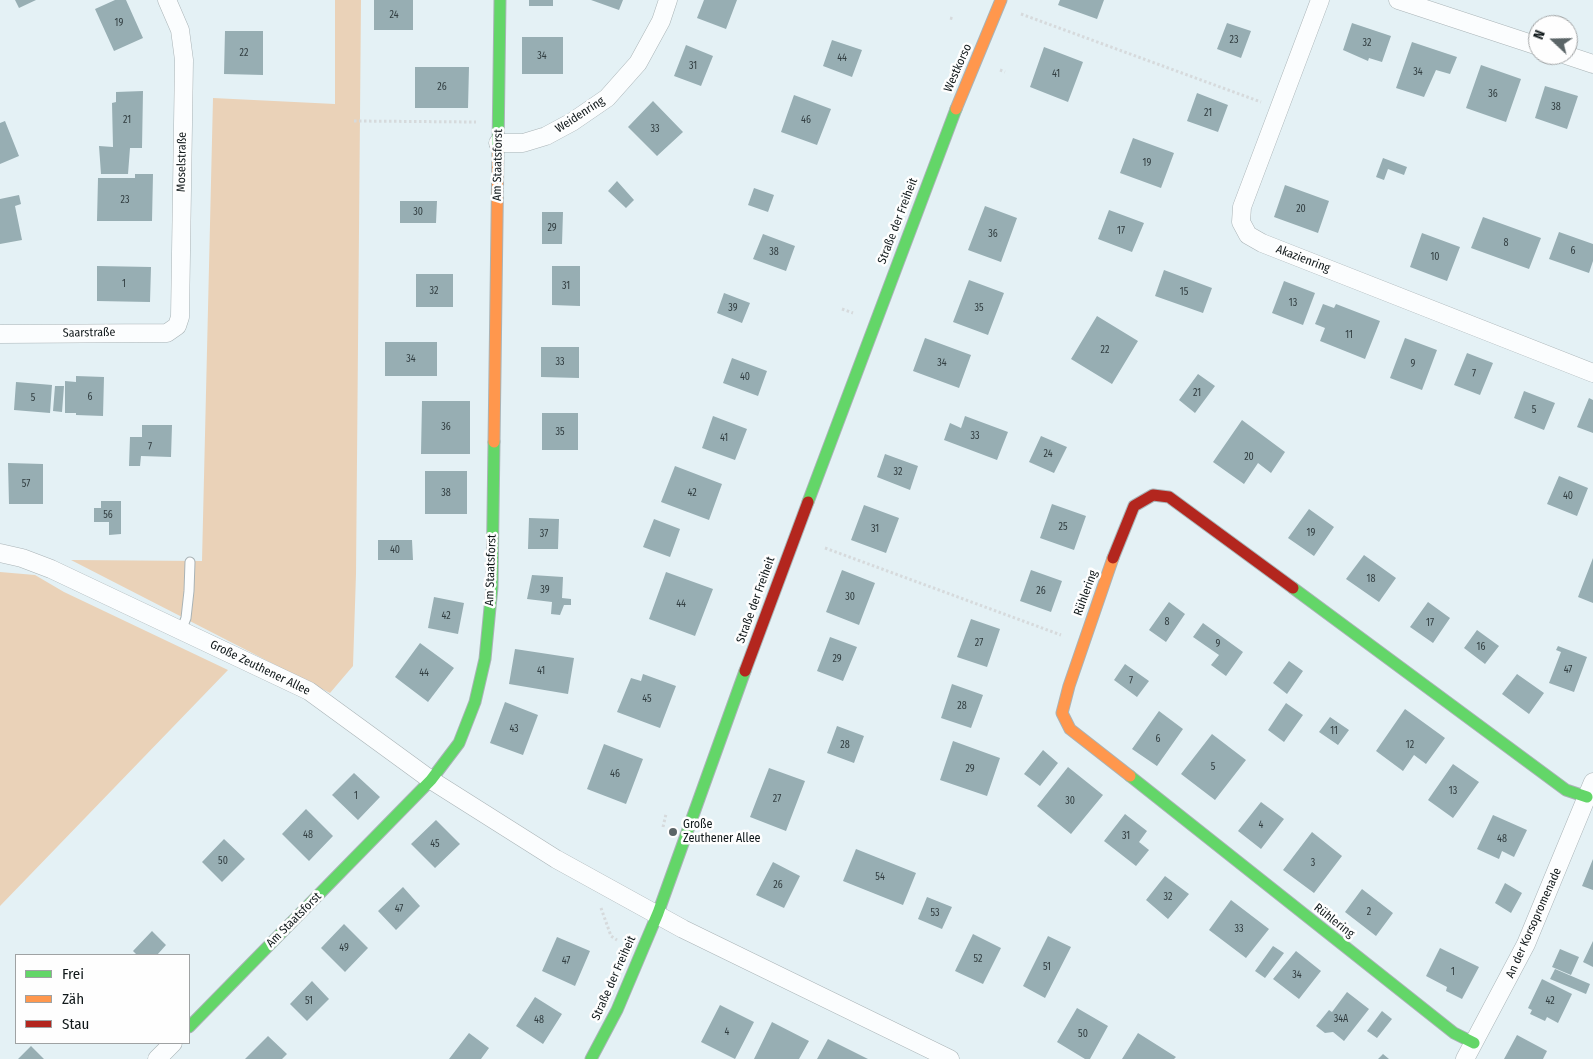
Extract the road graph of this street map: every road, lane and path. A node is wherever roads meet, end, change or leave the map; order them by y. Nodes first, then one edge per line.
1 (167, 0) edge
2 (500, 0) edge
3 (668, 0) edge
4 (1001, 0) edge
5 (1320, 0) edge
6 (1398, 0) edge
7 (1021, 14) dead end
8 (1528, 43) edge
9 (1578, 59) edge
10 (1593, 64) edge
11 (1278, 109) junction
12 (354, 121) dead end
13 (499, 122) junction
14 (498, 144) junction
15 (940, 147) joint
16 (177, 326) joint
17 (0, 334) edge
18 (1593, 373) edge
19 (825, 548) dead end
20 (0, 554) edge
21 (190, 562) dead end
22 (180, 631) junction
23 (1082, 643) junction
24 (431, 780) junction
25 (1590, 789) edge
26 (605, 886) junction
27 (658, 913) junction
28 (617, 940) dead end
29 (190, 1025) edge
30 (172, 1044) edge
31 (1474, 1044) junction
32 (157, 1059) edge
33 (591, 1059) edge
34 (950, 1059) edge
35 (1465, 1059) edge

1 - 16 street, Moselstraße
2 - 13 street, Am Staatsforst
3 - 14 street, Weidenring
4 - 15 street, Westkorso
5 - 11 street, Akazienring
6 - 8 street
7 - 11 path
9 - 10 street
11 - 18 street, Akazienring
12 - 13 path
13 - 14 street, Am Staatsforst
14 - 24 street, Am Staatsforst
15 - 27 street, Straße der Freiheit
16 - 17 street, Saarstraße
19 - 23 path
20 - 22 street, Große Zeuthener Allee
21 - 22 lane
22 - 24 street, Große Zeuthener Allee
23 - 25 street, Rühlering
23 - 31 street, Rühlering
24 - 26 street, Große Zeuthener Allee
24 - 29 street, Am Staatsforst
25 - 31 street, An der Korsopromenade
26 - 27 street, Große Zeuthener Allee
26 - 28 path
27 - 33 street, Straße der Freiheit
27 - 34 street, Große Zeuthener Allee
30 - 32 street
31 - 35 street, An der Korsopromenade

